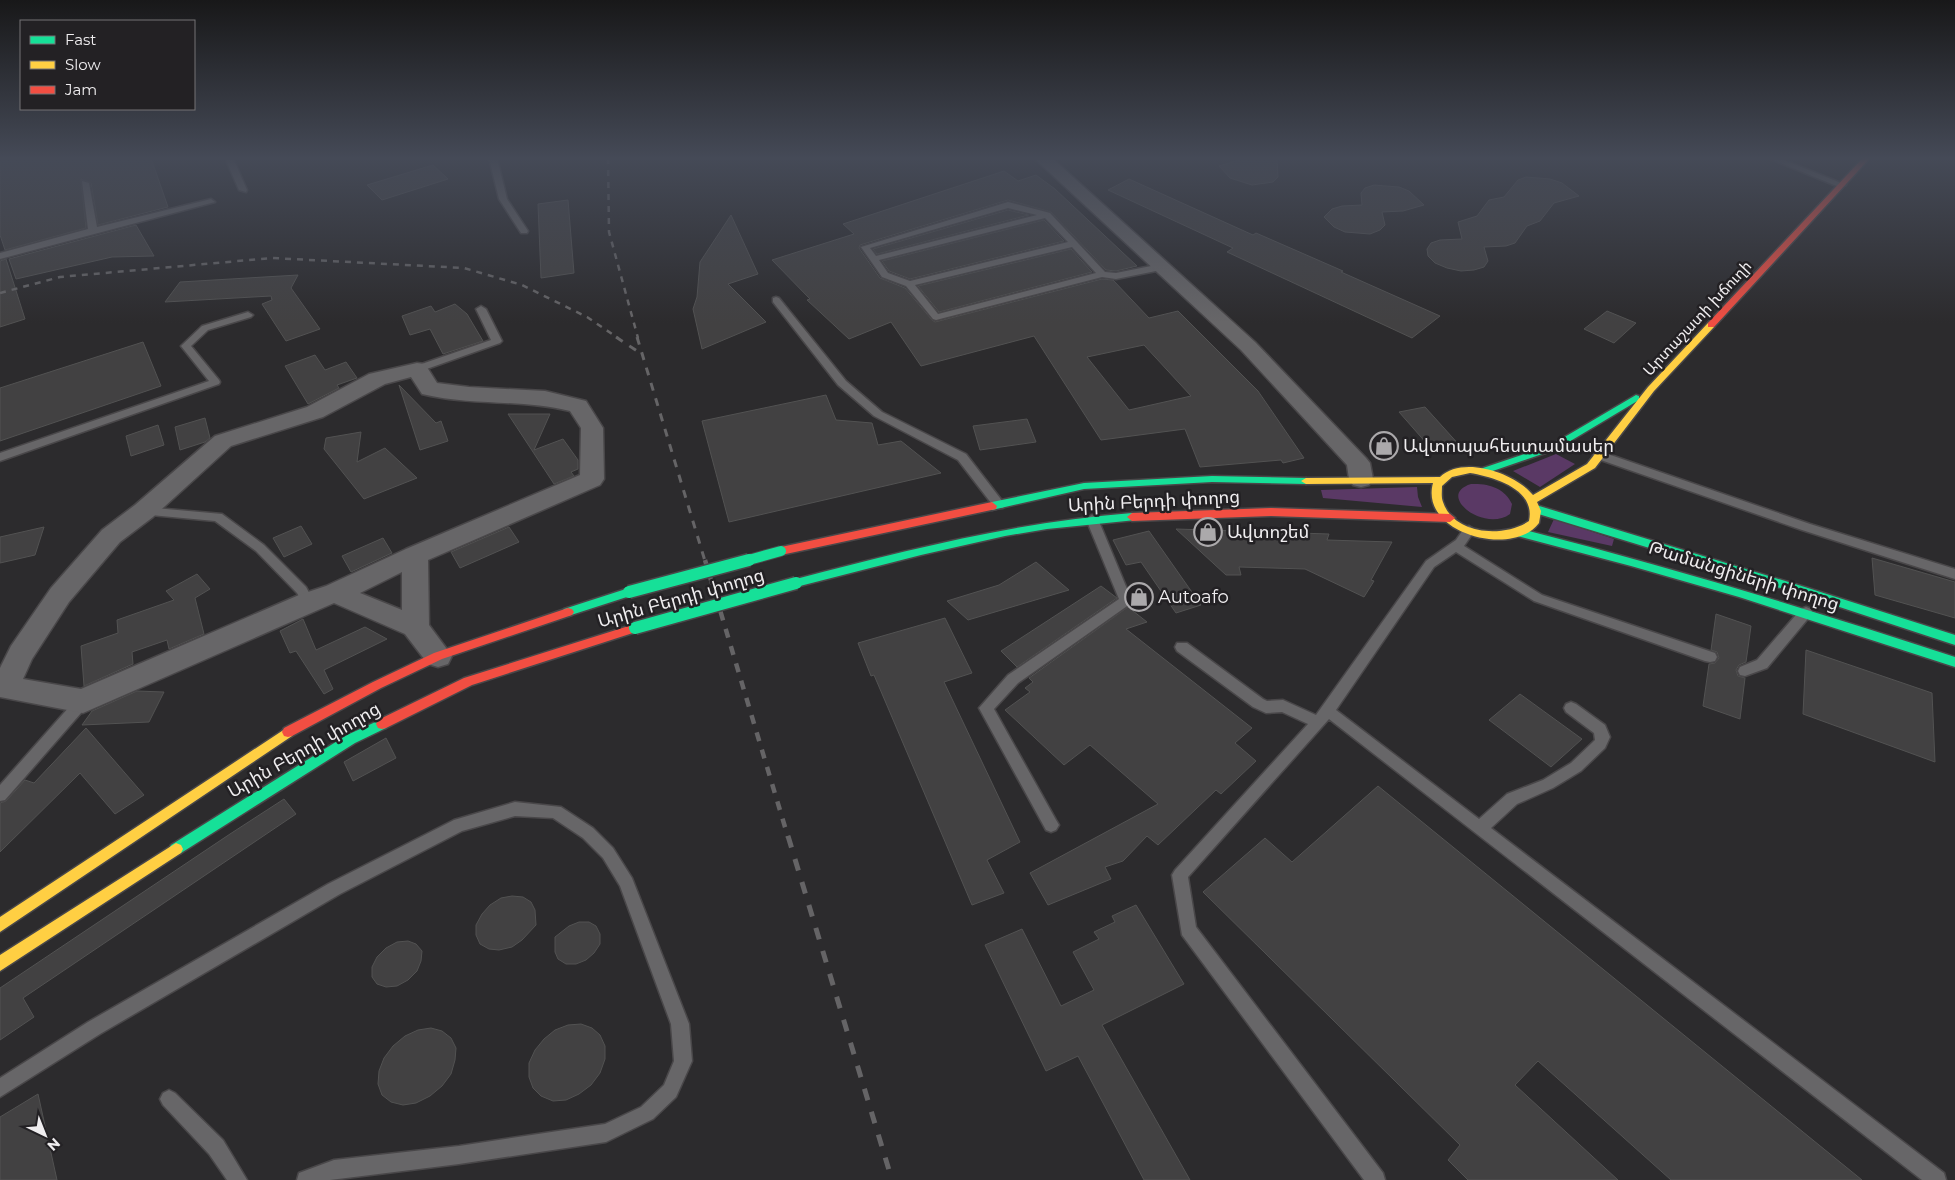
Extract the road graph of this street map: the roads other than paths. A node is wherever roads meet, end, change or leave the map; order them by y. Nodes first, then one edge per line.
1 (90, 213) edge
2 (164, 213) edge
3 (512, 213) edge
4 (980, 213) edge
5 (1039, 213) edge
6 (1103, 213) edge
7 (1816, 213) edge
8 (1047, 215) junction
9 (93, 230) junction
10 (524, 231) dead end
11 (1075, 243) junction
12 (0, 256) edge
13 (874, 260) junction
14 (1161, 266) junction
15 (1102, 274) junction
16 (909, 284) junction
17 (776, 300) dead end
18 (480, 309) dead end
19 (248, 315) dead end
20 (418, 369) junction
21 (1650, 389) junction
22 (1599, 455) junction
23 (0, 457) edge
24 (1484, 472) junction
25 (1361, 479) junction
26 (1441, 480) junction
27 (1534, 504) junction
28 (999, 505) junction
29 (144, 510) junction
30 (1450, 518) junction
31 (1092, 519) junction
32 (1469, 530) junction
33 (1521, 533) junction
34 (1455, 546) junction
35 (415, 556) junction
36 (1955, 574) edge
37 (335, 593) junction
38 (308, 602) junction
39 (1806, 612) junction
40 (415, 627) junction
41 (1955, 640) edge
42 (1182, 647) dead end
43 (438, 656) junction
44 (1710, 657) dead end
45 (1955, 662) edge
46 (1745, 671) dead end
47 (83, 701) junction
48 (1571, 708) dead end
49 (1323, 717) junction
50 (0, 795) edge
51 (1051, 825) dead end
52 (1480, 828) junction
53 (0, 924) edge
54 (0, 964) edge
55 (0, 1088) edge
56 (169, 1099) dead end
57 (238, 1180) edge
58 (306, 1180) edge
59 (1376, 1180) edge
60 (1936, 1180) edge

1 - 9 lane
2 - 9 lane
3 - 10 lane
4 - 13 lane
5 - 8 lane
6 - 14 street
7 - 21 main road, Արտաշատի խճուղի
8 - 11 lane
8 - 13 lane
9 - 12 lane
11 - 15 lane
11 - 16 lane
13 - 16 lane
14 - 15 lane
14 - 25 street
15 - 16 lane
17 - 28 lane
18 - 20 lane
19 - 23 lane
20 - 29 street
20 - 35 street
21 - 22 main road, Արտաշատի խճուղի
21 - 24 main road, Արտաշատի խճուղի
22 - 27 main road, Արտաշատի խճուղի
22 - 36 lane
24 - 26 main road, Թամանցիների փողոց
24 - 27 main road, Թամանցիների փողոց
25 - 26 main road, Արին Բերդի փողոց
25 - 28 main road, Արին Բերդի փողոց
26 - 30 main road, Թամանցիների փողոց
27 - 33 main road
27 - 41 main road, Թամանցիների փողոց
28 - 43 main road, Արին Բերդի փողոց, bridge
29 - 38 lane
29 - 47 street
30 - 31 main road, Արին Բերդի փողոց
30 - 32 main road, Թամանցիների փողոց
31 - 51 lane
31 - 54 main road, Արին Բերդի փողոց, bridge
32 - 33 main road, Թամանցիների փողոց
32 - 34 lane
33 - 39 main road, Թամանցիների փողոց
34 - 44 lane
34 - 49 lane
35 - 37 street
35 - 40 street
37 - 38 street
37 - 40 street
38 - 47 street
39 - 45 main road, Թամանցիների փողոց
39 - 46 lane
40 - 43 street
42 - 49 lane
43 - 53 main road, Արին Բերդի փողոց
47 - 50 lane
48 - 52 lane
49 - 52 lane
49 - 59 lane
52 - 60 lane
55 - 58 lane
56 - 57 lane

